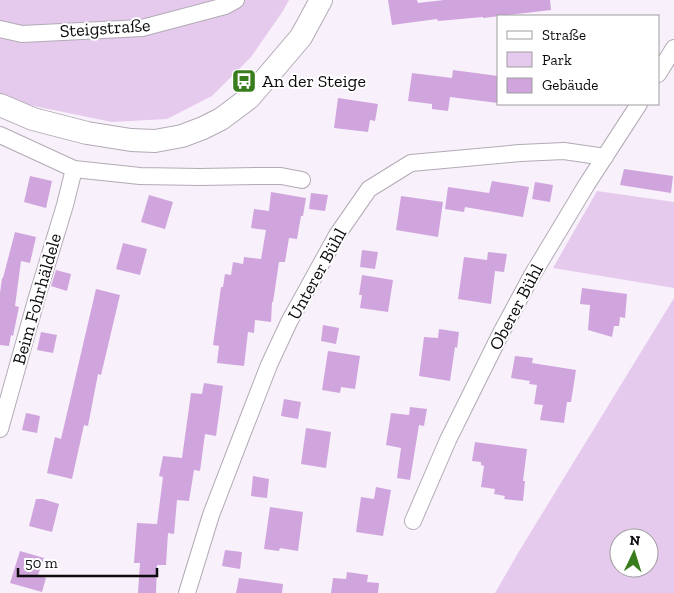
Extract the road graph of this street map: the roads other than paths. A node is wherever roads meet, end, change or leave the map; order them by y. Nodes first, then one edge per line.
1 (236, 0) edge
2 (321, 0) edge
3 (0, 29) edge
4 (674, 48) edge
5 (659, 72) edge
6 (0, 105) edge
7 (638, 105) edge
8 (0, 135) edge
9 (605, 157) junction
10 (74, 169) junction
11 (302, 180) dead end
12 (0, 429) edge
13 (413, 521) dead end
14 (187, 593) edge

1 - 3 street, Steigstraße
2 - 6 main road
4 - 5 street
7 - 9 street, Oberer Bühl
8 - 10 street
9 - 13 street, Oberer Bühl
9 - 14 street, Unterer Bühl
10 - 11 street
10 - 12 street, Beim Fohrhäldele

